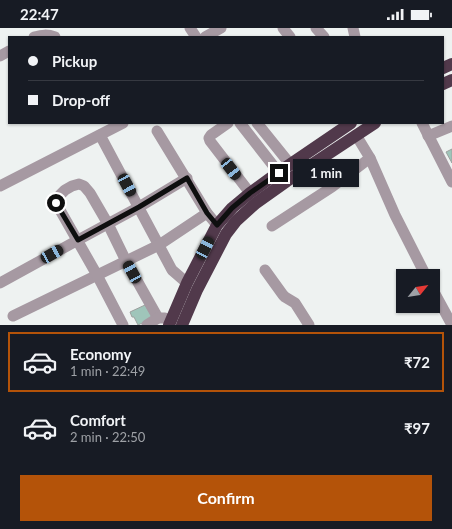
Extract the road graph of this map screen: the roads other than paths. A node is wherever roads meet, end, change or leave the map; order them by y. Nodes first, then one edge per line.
1 (221, 28) edge
2 (316, 28) edge
3 (38, 36) edge
4 (52, 36) edge
5 (208, 36) edge
6 (323, 36) edge
7 (121, 124) edge
8 (227, 124) edge
9 (241, 124) edge
10 (258, 124) edge
11 (350, 124) edge
12 (422, 124) edge
13 (452, 126) edge
14 (365, 128) edge
15 (157, 131) dead end
16 (100, 135) junction
17 (428, 136) junction
18 (370, 158) junction
19 (290, 164) junction
20 (279, 173) junction
21 (187, 178) junction
22 (452, 182) edge
23 (0, 186) edge
24 (250, 193) junction
25 (139, 207) junction
26 (207, 213) junction
27 (108, 224) junction
28 (217, 225) junction
29 (272, 226) dead end
30 (78, 240) junction
31 (159, 245) junction
32 (126, 261) junction
33 (422, 269) edge
34 (265, 270) dead end
35 (97, 275) junction
36 (0, 283) edge
37 (187, 283) junction
38 (440, 303) edge
39 (13, 316) dead end
40 (158, 318) junction
41 (178, 324) edge
42 (123, 325) edge
43 (147, 325) edge
44 (309, 325) edge
45 (452, 325) edge

1 - 5 street
2 - 6 street
3 - 4 street
7 - 16 street
8 - 24 street
9 - 20 street
10 - 19 street
11 - 19 highway
12 - 17 street
13 - 17 street
14 - 18 street
14 - 41 highway
15 - 21 street
16 - 23 street
16 - 25 street
17 - 22 street
18 - 29 street
18 - 33 street
19 - 20 highway
20 - 24 highway
21 - 25 street
21 - 26 street
24 - 28 highway
25 - 27 street
25 - 31 street
26 - 28 street
26 - 31 street
27 - 30 street
27 - 30 street
27 - 32 street
28 - 37 highway
30 - 35 street
30 - 36 street
31 - 32 street
31 - 37 street
32 - 35 street
32 - 40 street
34 - 44 street
35 - 39 street
35 - 42 street
37 - 41 highway
38 - 45 street
40 - 41 street
40 - 43 street

